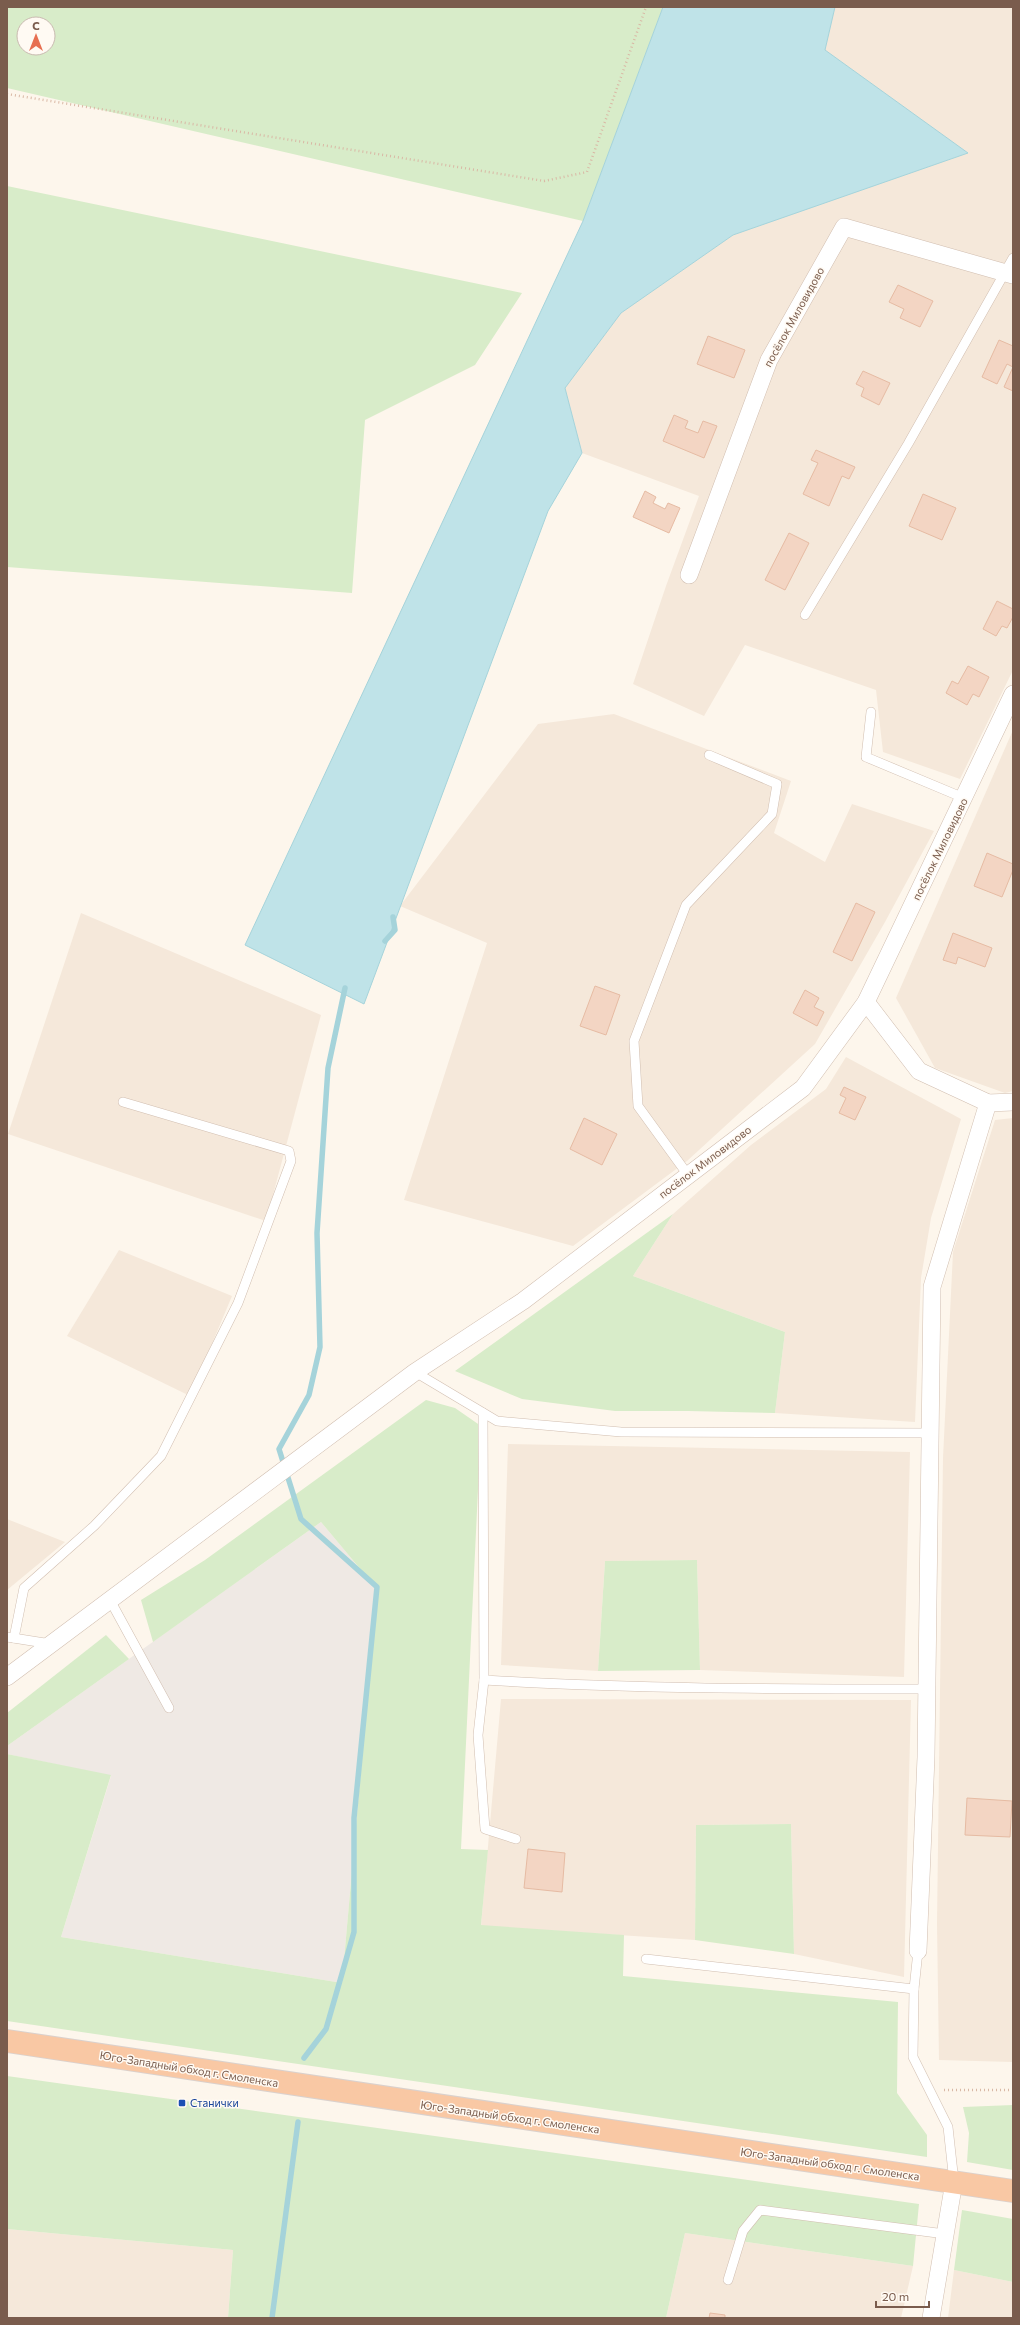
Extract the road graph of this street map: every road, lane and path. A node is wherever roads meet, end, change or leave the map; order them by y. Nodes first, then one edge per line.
1 (646, 7) edge
2 (7, 94) edge
3 (1013, 258) edge
4 (1009, 274) edge
5 (689, 575) dead end
6 (805, 615) dead end
7 (1013, 694) edge
8 (871, 712) dead end
9 (709, 755) dead end
10 (964, 798) junction
11 (866, 1002) junction
12 (124, 1102) dead end
13 (1013, 1102) edge
14 (988, 1103) junction
15 (688, 1174) junction
16 (415, 1372) junction
17 (483, 1413) junction
18 (930, 1433) junction
19 (110, 1600) junction
20 (10, 1637) edge
21 (51, 1644) junction
22 (7, 1677) edge
23 (484, 1680) junction
24 (926, 1689) junction
25 (169, 1708) dead end
26 (516, 1839) dead end
27 (918, 1951) joint
28 (646, 1958) dead end
29 (914, 1989) junction
30 (7, 2041) edge
31 (929, 2090) junction
32 (1013, 2090) edge
33 (954, 2182) junction
34 (1013, 2191) edge
35 (945, 2234) junction
36 (728, 2280) dead end
37 (931, 2318) edge

1 - 2 path
3 - 4 lane
4 - 5 street, посёлок Миловидово
4 - 6 lane
7 - 10 street, посёлок Миловидово
8 - 10 lane
9 - 15 lane
10 - 11 street, посёлок Миловидово
11 - 14 street
11 - 15 street, посёлок Миловидово
12 - 20 lane
13 - 14 street
14 - 18 street
15 - 16 street, посёлок Миловидово
16 - 17 lane
16 - 19 street, посёлок Миловидово
17 - 18 lane
17 - 23 lane
18 - 24 street
19 - 21 street, посёлок Миловидово
19 - 25 lane
20 - 21 lane
21 - 22 street, посёлок Миловидово
23 - 24 lane
23 - 26 lane
24 - 27 street
27 - 29 lane
28 - 29 lane
29 - 31 lane
30 - 33 highway, Юго-Западный обход г. Смоленска
31 - 32 path
31 - 33 lane
33 - 34 highway, Юго-Западный обход г. Смоленска
33 - 35 street
35 - 36 lane
35 - 37 street

